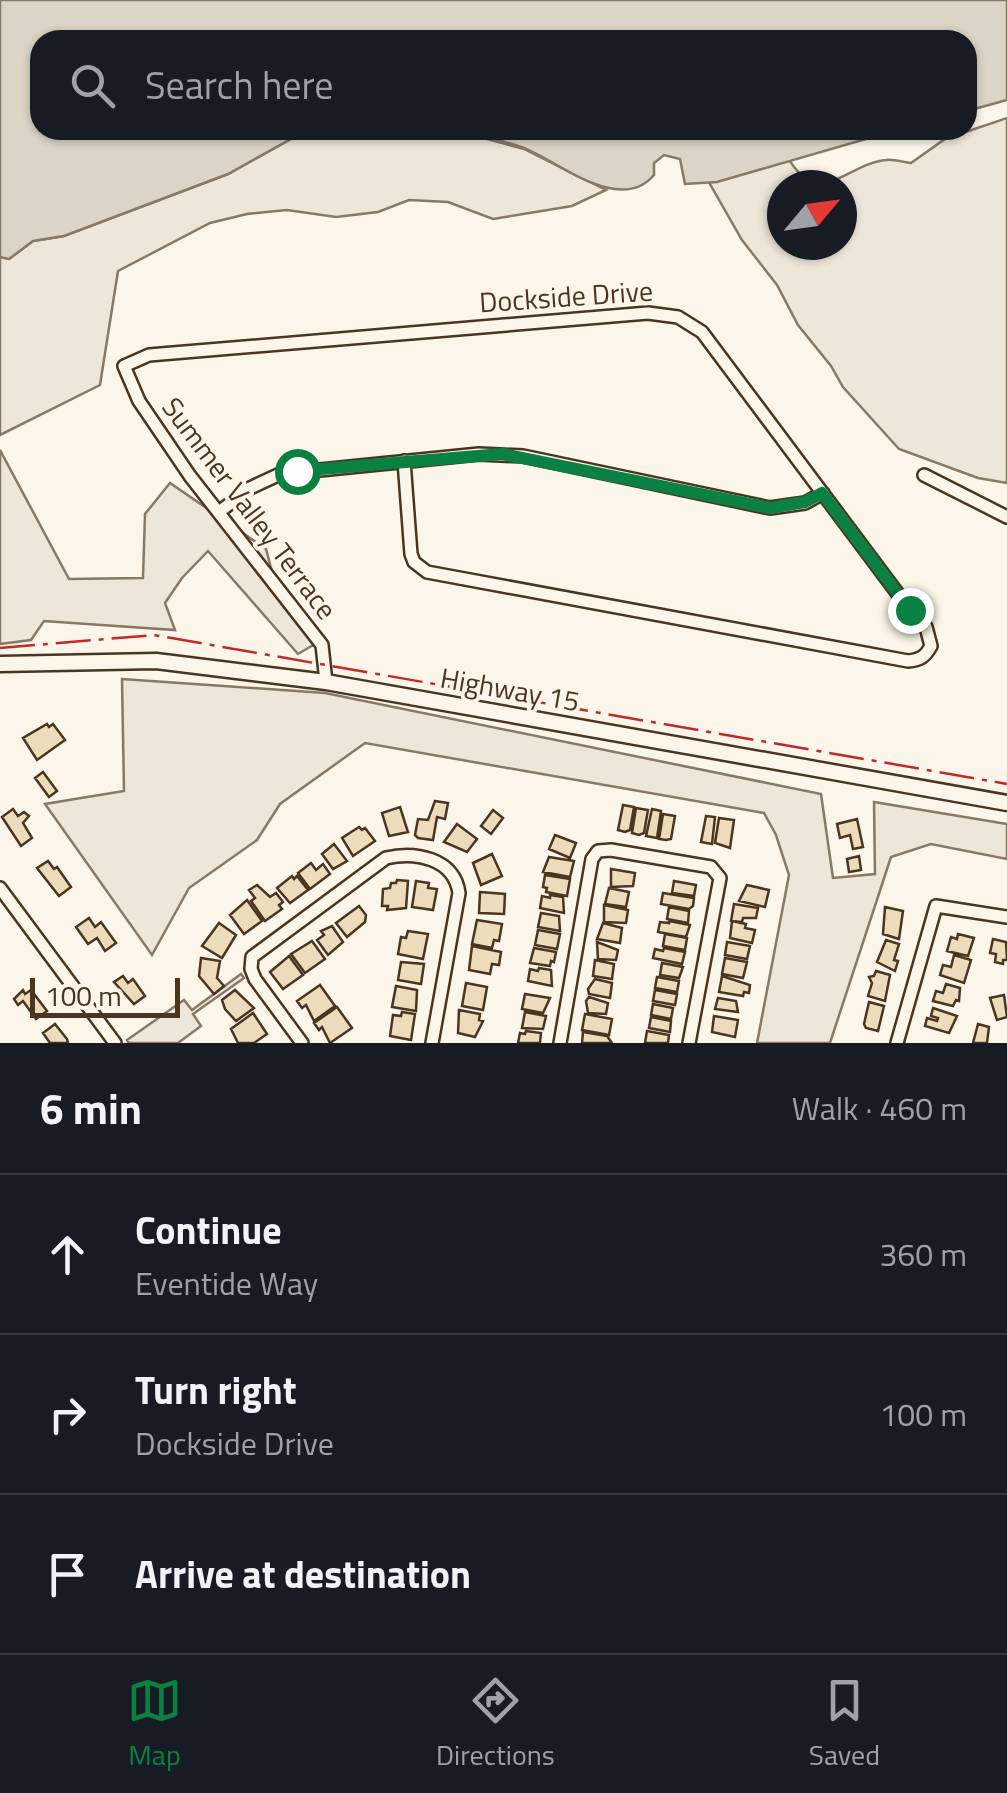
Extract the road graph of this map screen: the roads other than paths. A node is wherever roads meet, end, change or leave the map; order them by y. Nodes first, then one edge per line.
1 (124, 366) joint
2 (404, 461) junction
3 (924, 474) dead end
4 (822, 493) junction
5 (218, 512) junction
6 (1007, 517) edge
7 (0, 664) edge
8 (326, 682) junction
9 (1007, 803) edge
10 (0, 888) edge
11 (1007, 918) edge
12 (115, 1043) edge
13 (302, 1043) edge
14 (432, 1043) edge
15 (560, 1043) edge
16 (689, 1043) edge
17 (897, 1043) edge

1 - 4 street, Dockside Drive
1 - 5 street, Summer Valley Terrace
2 - 4 street
2 - 4 street, Dockside Drive
2 - 5 street
3 - 6 street
5 - 8 street, Summer Valley Terrace
7 - 8 main road, Highway 15
8 - 9 main road, Highway 15
10 - 12 street
11 - 17 street
13 - 14 street
15 - 16 street

